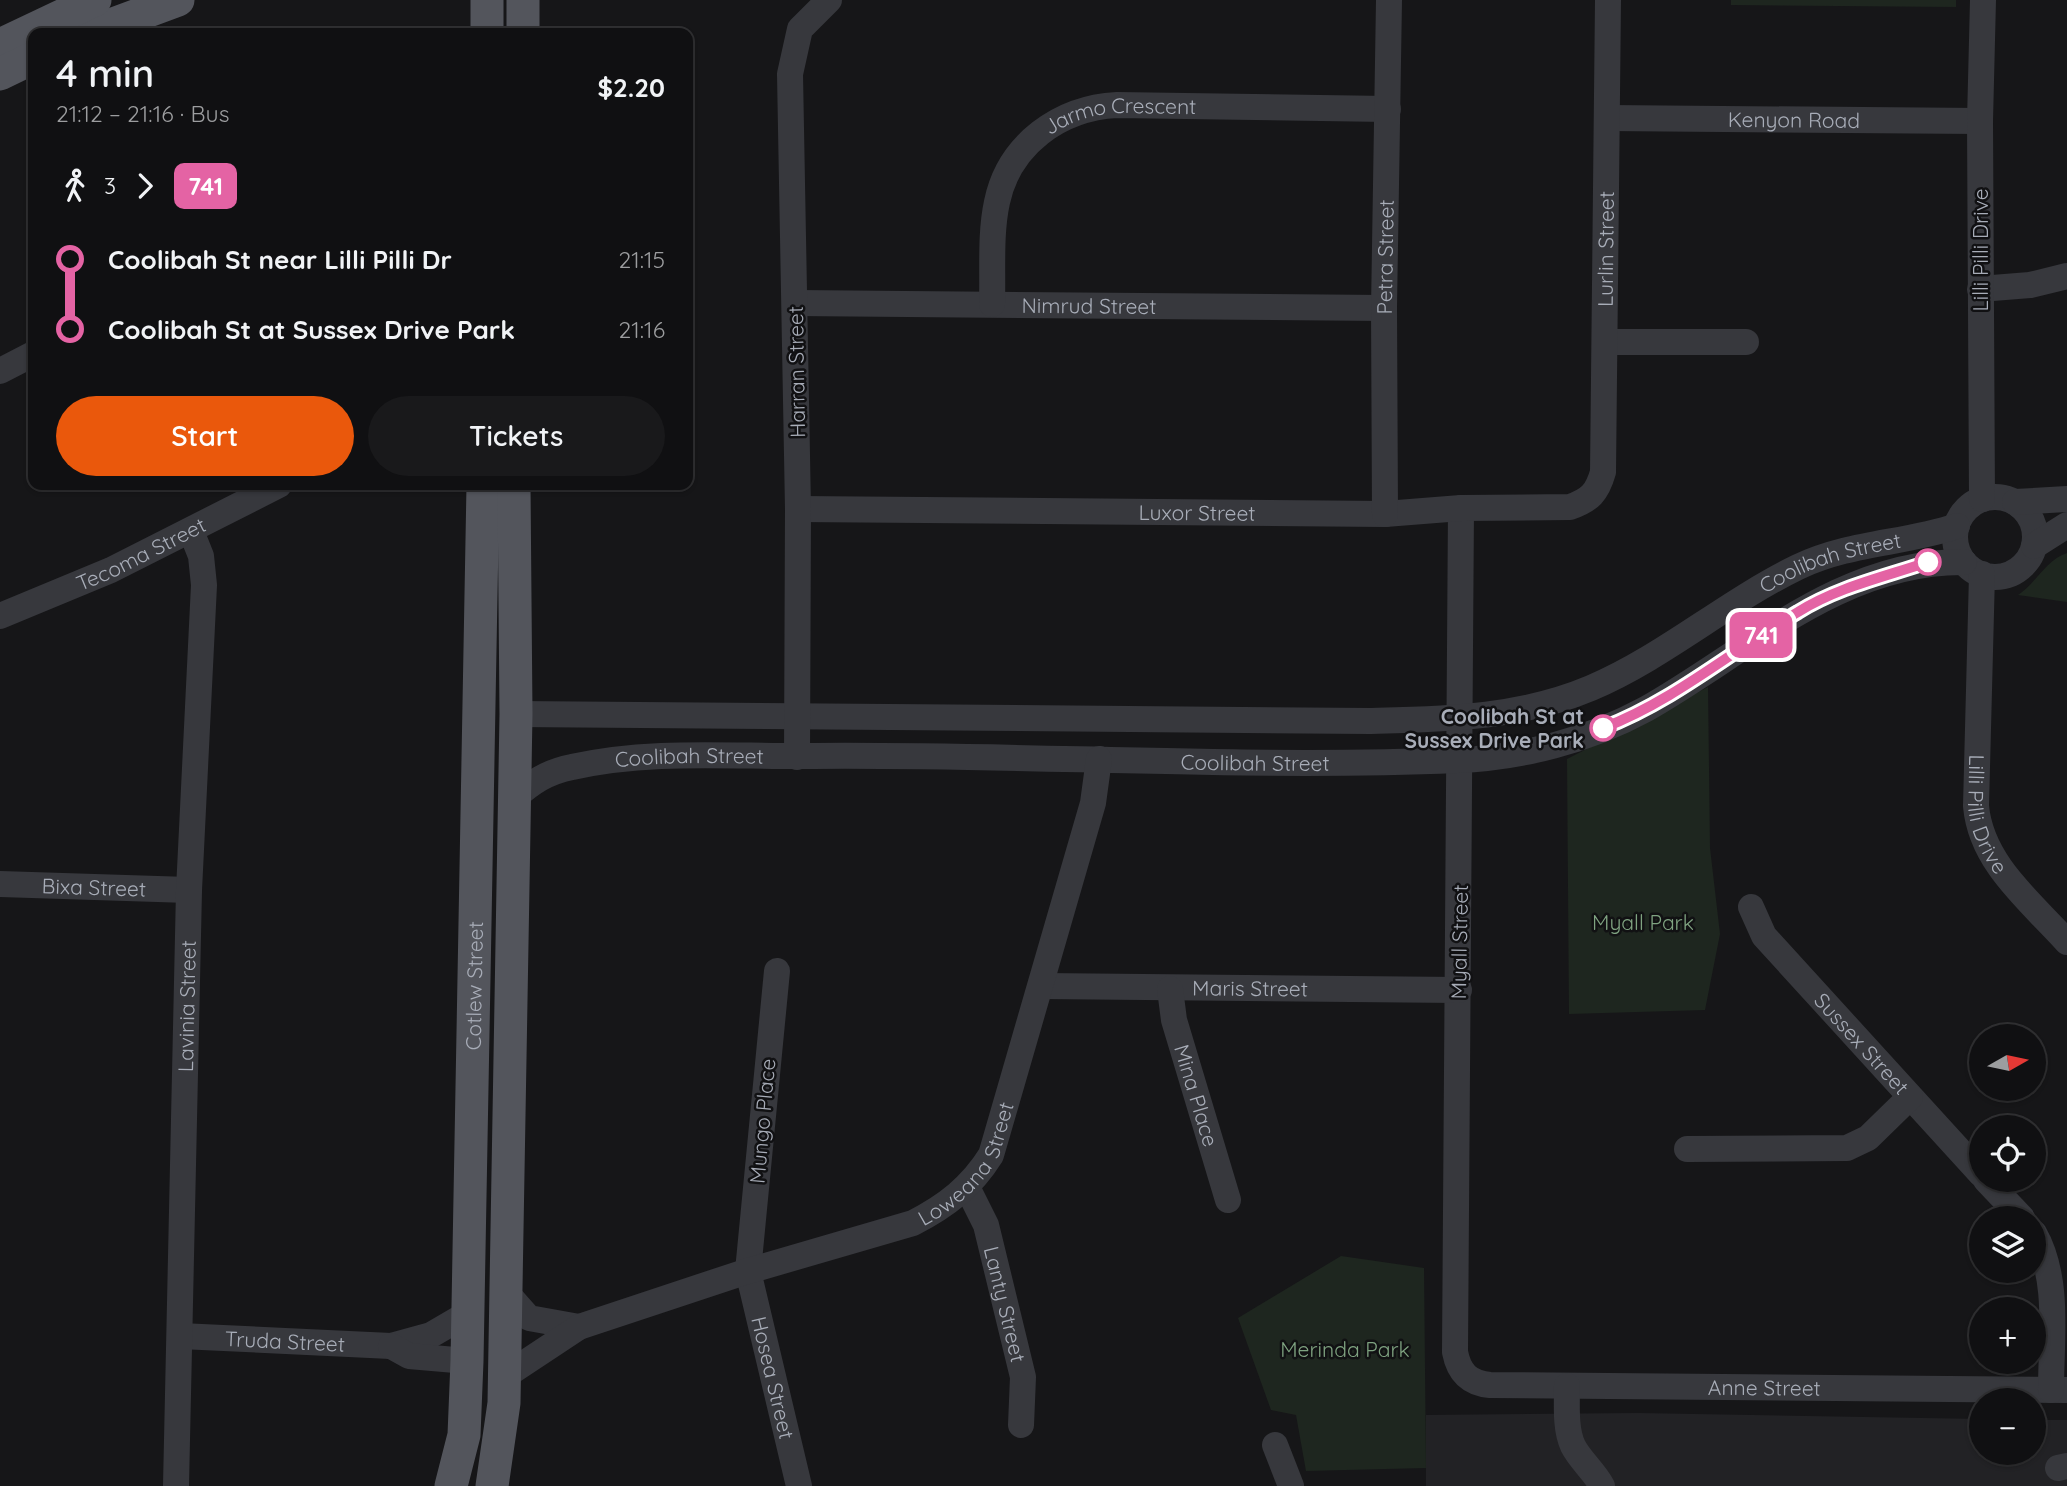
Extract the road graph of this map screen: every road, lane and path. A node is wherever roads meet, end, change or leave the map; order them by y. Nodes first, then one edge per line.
1 (95, 0) edge
2 (178, 0) edge
3 (487, 0) edge
4 (523, 0) edge
5 (829, 0) edge
6 (1389, 0) edge
7 (1608, 0) edge
8 (1983, 0) edge
9 (36, 28) edge
10 (102, 28) edge
11 (487, 28) edge
12 (523, 28) edge
13 (28, 32) edge
14 (0, 45) edge
15 (28, 60) edge
16 (0, 74) edge
17 (1388, 109) junction
18 (1607, 118) junction
19 (1980, 121) junction
20 (2067, 276) edge
21 (1980, 289) junction
22 (795, 303) junction
23 (992, 304) junction
24 (1384, 307) junction
25 (1605, 342) junction
26 (1746, 342) dead end
27 (28, 357) edge
28 (0, 371) edge
29 (269, 490) edge
30 (483, 490) edge
31 (514, 490) edge
32 (1593, 496) joint
33 (1982, 499) junction
34 (2067, 499) edge
35 (2015, 502) junction
36 (1461, 508) junction
37 (798, 509) junction
38 (1385, 514) junction
39 (2067, 525) edge
40 (1957, 526) junction
41 (191, 531) junction
42 (2034, 546) junction
43 (1973, 568) junction
44 (0, 616) edge
45 (516, 714) junction
46 (798, 715) junction
47 (1460, 719) junction
48 (797, 757) junction
49 (1099, 759) junction
50 (1460, 760) junction
51 (475, 785) junction
52 (513, 799) junction
53 (0, 884) edge
54 (189, 890) junction
55 (1751, 907) dead end
56 (2067, 942) edge
57 (776, 971) dead end
58 (1042, 986) junction
59 (1170, 989) junction
60 (1459, 990) junction
61 (1910, 1097) junction
62 (1687, 1149) dead end
63 (1969, 1161) edge
64 (967, 1187) junction
65 (1997, 1192) edge
66 (1228, 1200) dead end
67 (2011, 1206) edge
68 (2046, 1266) edge
69 (748, 1271) junction
70 (506, 1282) junction
71 (467, 1314) junction
72 (579, 1328) junction
73 (180, 1336) junction
74 (391, 1346) junction
75 (467, 1361) junction
76 (1464, 1374) joint
77 (505, 1376) junction
78 (1567, 1386) junction
79 (2059, 1390) edge
80 (1021, 1425) dead end
81 (1275, 1446) dead end
82 (176, 1486) edge
83 (452, 1486) edge
84 (492, 1486) edge
85 (799, 1486) edge
86 (1291, 1486) edge
87 (1602, 1486) edge

1 - 9 main road
2 - 10 main road
3 - 11 main road
4 - 12 main road
5 - 22 street, Harran Street
6 - 17 street, Petra Street
7 - 18 street, Lurlin Street
8 - 19 street, Lilli Pilli Drive
13 - 14 main road
15 - 16 main road
17 - 23 street, Jarmo Crescent
17 - 24 street, Petra Street
18 - 19 street, Kenyon Road
18 - 25 street, Lurlin Street
19 - 21 street, Lilli Pilli Drive
20 - 21 street
21 - 33 street, Lilli Pilli Drive
22 - 23 street, Nimrud Street
22 - 37 street, Harran Street
23 - 24 street, Nimrud Street
24 - 38 street, Petra Street
25 - 26 street
25 - 32 street, Lurlin Street
27 - 28 street
29 - 41 street, Tecoma Street
30 - 51 main road, Cotlew Street
31 - 45 main road, Cotlew Street
32 - 36 street, Luxor Street
33 - 35 street
33 - 40 street
34 - 35 street
35 - 42 street
36 - 38 street, Luxor Street
36 - 47 street, Myall Street
37 - 38 street, Luxor Street
37 - 46 street, Harran Street
39 - 42 street
40 - 43 street
40 - 47 street, Coolibah Street
41 - 44 street, Tecoma Street
41 - 54 street, Lavinia Street
42 - 43 street
43 - 50 street, Coolibah Street
43 - 56 street, Lilli Pilli Drive
45 - 46 street, Coolibah Street
45 - 51 main road
45 - 52 main road, Cotlew Street
46 - 47 street, Coolibah Street
46 - 48 street, Harran Street
47 - 50 street, Myall Street
48 - 49 street, Coolibah Street
48 - 52 street, Coolibah Street
49 - 50 street, Coolibah Street
49 - 58 street, Loweana Street
50 - 60 street, Myall Street
51 - 71 main road, Cotlew Street
52 - 70 main road, Cotlew Street
53 - 54 street, Bixa Street
54 - 73 street, Lavinia Street
55 - 61 street, Sussex Street
57 - 69 street, Mungo Place
58 - 59 street, Maris Street
58 - 64 street, Loweana Street
59 - 60 street, Maris Street
59 - 66 street, Mina Place
60 - 76 street, Myall Street
61 - 62 street
61 - 63 street, Sussex Street
64 - 69 street, Loweana Street
64 - 80 street, Lanty Street
65 - 67 street
68 - 79 street
69 - 72 street, Loweana Street
69 - 85 street, Hosea Street
70 - 72 street, Loweana Street
70 - 75 main road
70 - 77 main road, Cotlew Street
71 - 74 street, Truda Street
71 - 75 main road, Cotlew Street
72 - 77 street, Loweana Street
73 - 74 street, Truda Street
73 - 82 street, Lavinia Street
74 - 75 street, Truda Street
75 - 83 main road, Cotlew Street
76 - 78 street, Anne Street
77 - 84 main road, Cotlew Street
78 - 79 street, Anne Street
78 - 87 street
81 - 86 street

